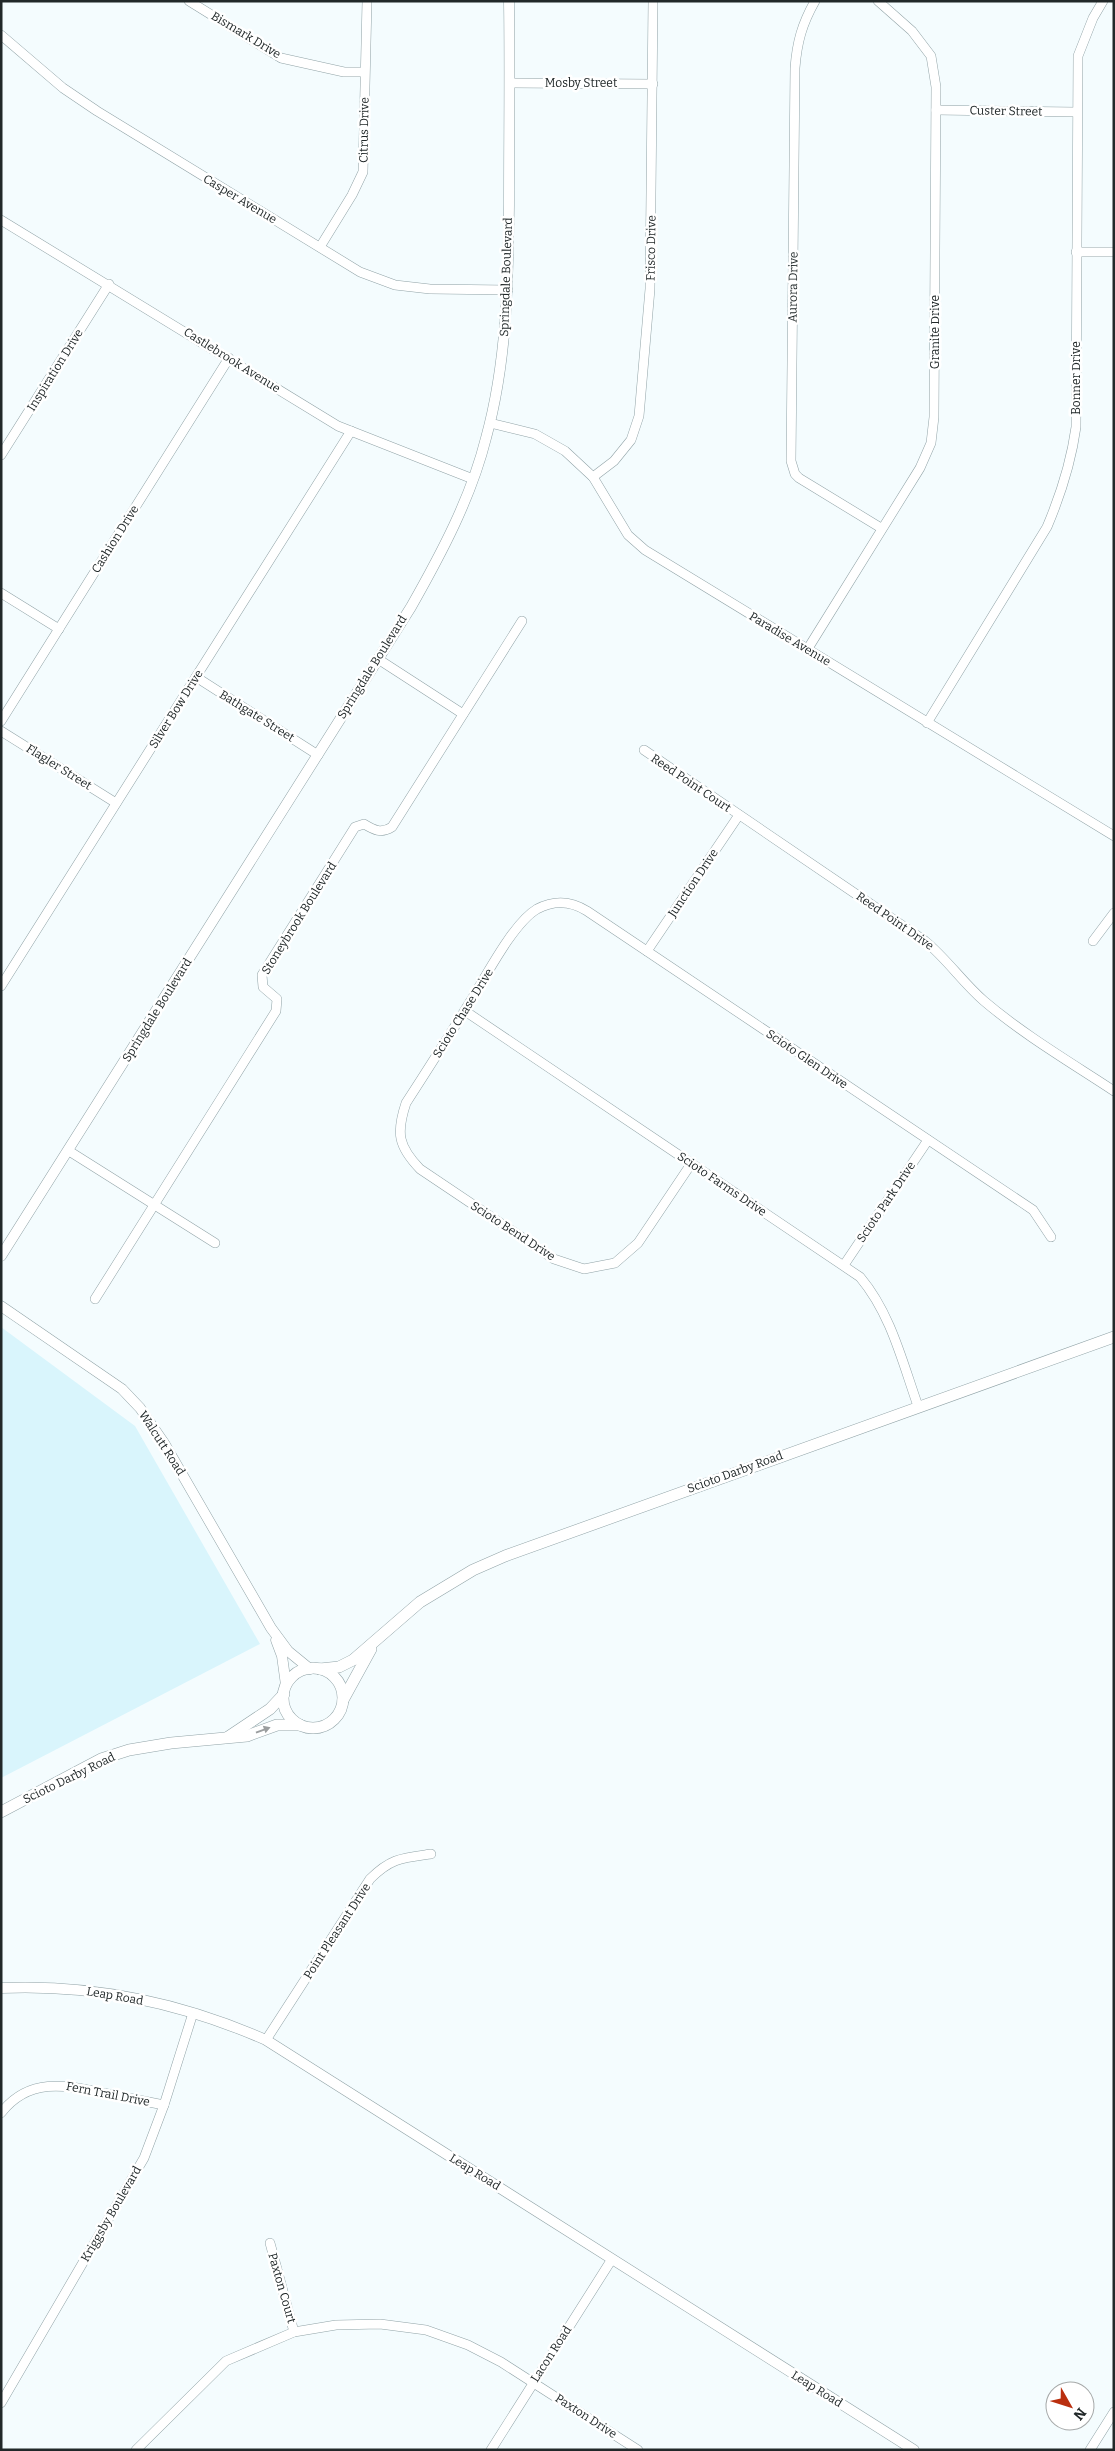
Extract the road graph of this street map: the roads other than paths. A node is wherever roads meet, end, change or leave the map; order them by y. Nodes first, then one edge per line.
1 (189, 1) edge
2 (367, 1) edge
3 (509, 1) edge
4 (653, 1) edge
5 (815, 1) edge
6 (878, 1) edge
7 (1103, 1) edge
8 (1, 35) edge
9 (364, 72) junction
10 (510, 83) junction
11 (653, 84) junction
12 (936, 110) junction
13 (1077, 112) junction
14 (1, 220) edge
15 (320, 247) junction
16 (1076, 252) junction
17 (1114, 252) edge
18 (109, 284) junction
19 (508, 290) junction
20 (229, 358) junction
21 (490, 423) junction
22 (351, 431) junction
23 (1, 455) edge
24 (593, 477) junction
25 (473, 479) junction
26 (881, 528) junction
27 (1, 593) edge
28 (522, 620) dead end
29 (59, 629) junction
30 (807, 650) junction
31 (378, 659) junction
32 (196, 677) junction
33 (463, 714) junction
34 (1, 721) edge
35 (927, 723) junction
36 (1, 731) edge
37 (644, 750) dead end
38 (318, 755) junction
39 (116, 803) junction
40 (739, 815) junction
41 (1114, 836) edge
42 (551, 904) joint
43 (1114, 913) edge
44 (1093, 941) dead end
45 (647, 951) junction
46 (1, 986) edge
47 (464, 1011) junction
48 (1114, 1091) edge
49 (400, 1139) joint
50 (928, 1140) junction
51 (69, 1151) junction
52 (691, 1164) junction
53 (154, 1205) junction
54 (1051, 1237) dead end
55 (215, 1243) dead end
56 (1, 1256) edge
57 (844, 1265) junction
58 (95, 1299) dead end
59 (1, 1306) edge
60 (1114, 1337) edge
61 (918, 1406) junction
62 (271, 1628) junction
63 (375, 1643) junction
64 (315, 1669) junction
65 (285, 1689) junction
66 (343, 1700) junction
67 (300, 1725) junction
68 (227, 1738) junction
69 (1, 1812) edge
70 (431, 1854) dead end
71 (1, 1988) edge
72 (192, 2013) junction
73 (266, 2040) junction
74 (164, 2105) junction
75 (1, 2113) edge
76 (270, 2243) dead end
77 (612, 2259) junction
78 (294, 2332) junction
79 (534, 2382) junction
80 (1, 2403) edge
81 (1114, 2412) edge
82 (136, 2450) edge
83 (491, 2450) edge
84 (638, 2450) edge
85 (914, 2450) edge
86 (1090, 2450) edge

1 - 9 street, Bismark Drive
2 - 9 street, Citrus Drive
3 - 10 street, Springdale Boulevard
4 - 11 street, Frisco Drive
5 - 26 street, Aurora Drive
6 - 12 street, Granite Drive
7 - 13 street, Bonner Drive
8 - 15 street, Casper Avenue
9 - 15 street, Citrus Drive
10 - 11 street, Mosby Street
10 - 19 street, Springdale Boulevard
11 - 24 street, Frisco Drive
12 - 13 street, Custer Street
12 - 26 street, Granite Drive
13 - 16 street, Bonner Drive
14 - 18 street, Castlebrook Avenue
15 - 19 street, Casper Avenue
16 - 17 street
16 - 35 street, Bonner Drive
18 - 20 street, Castlebrook Avenue
18 - 23 street, Inspiration Drive
19 - 21 street, Springdale Boulevard
20 - 22 street, Castlebrook Avenue
20 - 29 street, Cashion Drive
21 - 24 street, Paradise Avenue
21 - 25 street, Springdale Boulevard
22 - 25 street, Castlebrook Avenue
22 - 32 street, Silver Bow Drive
24 - 30 street, Paradise Avenue
25 - 31 street, Springdale Boulevard
26 - 30 street, Granite Drive
27 - 29 street
28 - 33 street, Stoneybrook Boulevard
29 - 34 street, Cashion Drive
30 - 35 street, Paradise Avenue
31 - 33 street
31 - 38 street, Springdale Boulevard
32 - 38 street, Bathgate Street
32 - 39 street, Silver Bow Drive
33 - 53 street, Stoneybrook Boulevard
35 - 41 street, Paradise Avenue
36 - 39 street, Flagler Street
37 - 40 street, Reed Point Court
38 - 51 street, Springdale Boulevard
39 - 46 street, Silver Bow Drive
40 - 45 street, Junction Drive
40 - 48 street, Reed Point Drive
42 - 45 street, Scioto Glen Drive
42 - 47 street, Scioto Chase Drive
43 - 44 street
45 - 50 street, Scioto Glen Drive
47 - 49 street, Scioto Chase Drive
47 - 52 street, Scioto Farms Drive
49 - 52 street, Scioto Bend Drive
50 - 54 street, Scioto Glen Drive
50 - 57 street, Scioto Park Drive
51 - 53 street
51 - 56 street, Springdale Boulevard
52 - 57 street, Scioto Farms Drive
53 - 55 street
53 - 58 street, Stoneybrook Boulevard
57 - 61 street, Scioto Farms Drive
59 - 62 street, Walcutt Road
60 - 61 main road, Scioto Darby Road
61 - 63 main road, Scioto Darby Road
62 - 64 street, Walcutt Road
62 - 65 street, Walcutt Road
63 - 64 main road, Scioto Darby Road
63 - 66 main road, Scioto Darby Road
64 - 65 main road
64 - 66 main road
65 - 67 main road
65 - 68 main road, Scioto Darby Road
66 - 67 main road
68 -> 67 main road, Scioto Darby Road
68 - 69 main road, Scioto Darby Road
70 - 73 street, Point Pleasant Drive
71 - 72 street, Leap Road
72 - 73 street, Leap Road
72 - 74 street, Kriggsby Boulevard
73 - 77 street, Leap Road
74 - 75 street, Fern Trail Drive
74 - 80 street, Kriggsby Boulevard
76 - 78 street, Paxton Court
77 - 79 street, Lacon Road
77 - 85 street, Leap Road
78 - 79 street, Paxton Drive
78 - 82 street, Paxton Drive
79 - 83 street, Lacon Road
79 - 84 street, Paxton Drive
81 - 86 street

